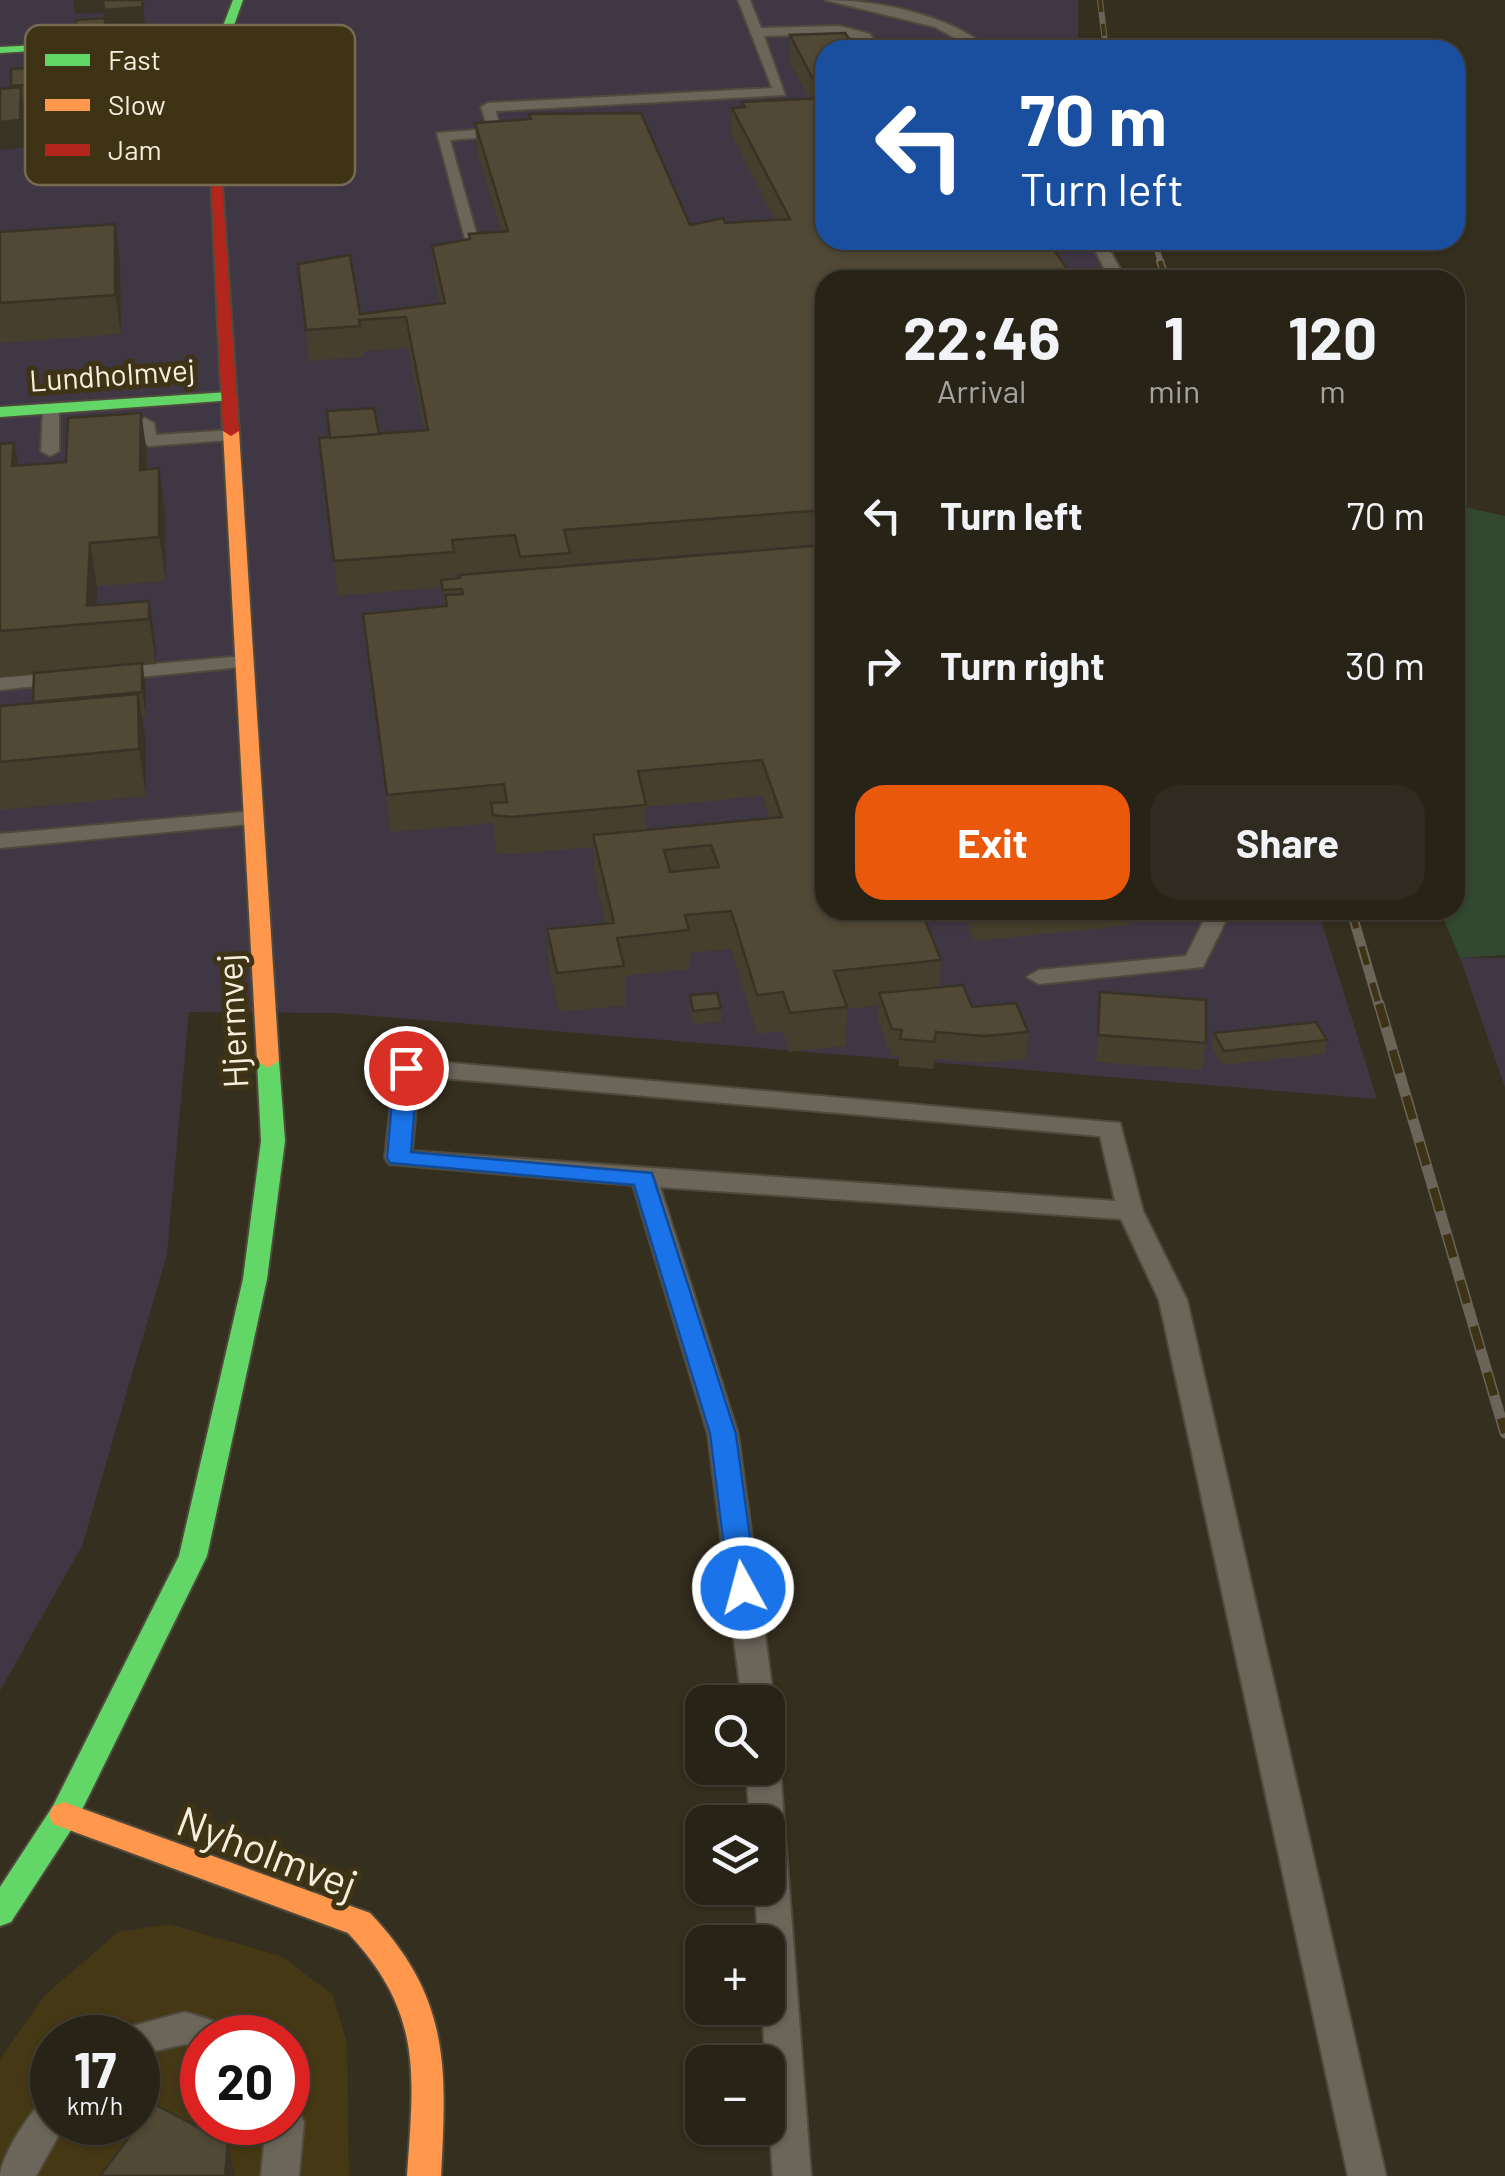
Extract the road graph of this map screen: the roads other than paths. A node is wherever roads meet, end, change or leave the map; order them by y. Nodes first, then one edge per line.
1 (238, 0) edge
2 (744, 0) edge
3 (832, 0) edge
4 (229, 25) edge
5 (754, 32) junction
6 (868, 40) edge
7 (967, 40) edge
8 (25, 48) edge
9 (0, 50) edge
10 (215, 185) edge
11 (470, 236) edge
12 (229, 397) junction
13 (51, 408) junction
14 (0, 412) edge
15 (145, 424) edge
16 (231, 435) junction
17 (50, 451) dead end
18 (244, 662) junction
19 (0, 684) edge
20 (253, 818) junction
21 (0, 841) edge
22 (1215, 920) edge
23 (1039, 976) dead end
24 (644, 1178) junction
25 (1130, 1211) junction
26 (756, 1685) edge
27 (64, 1815) junction
28 (773, 1905) edge
29 (0, 1913) edge
30 (34, 2145) edge
31 (283, 2145) edge
32 (16, 2176) edge
33 (280, 2176) edge
34 (424, 2176) edge
35 (792, 2176) edge
36 (1367, 2176) edge

1 - 4 street, Hjermvej
2 - 5 lane
3 - 7 lane
5 - 6 lane
5 - 11 lane
8 - 9 street
10 - 12 street, Hjermvej
12 - 13 street, Lundholmvej
12 - 16 street, Hjermvej
13 - 14 street, Lundholmvej
13 - 17 lane
15 - 16 lane
16 - 18 street, Hjermvej
18 - 19 lane
18 - 20 street, Hjermvej
20 - 21 lane
20 - 27 street, Hjermvej
22 - 23 lane
24 - 25 lane
24 - 25 lane
24 - 26 lane
25 - 36 lane
27 - 29 street, Hjermvej
27 - 34 street, Nyholmvej
28 - 35 lane
30 - 32 lane
31 - 33 lane

